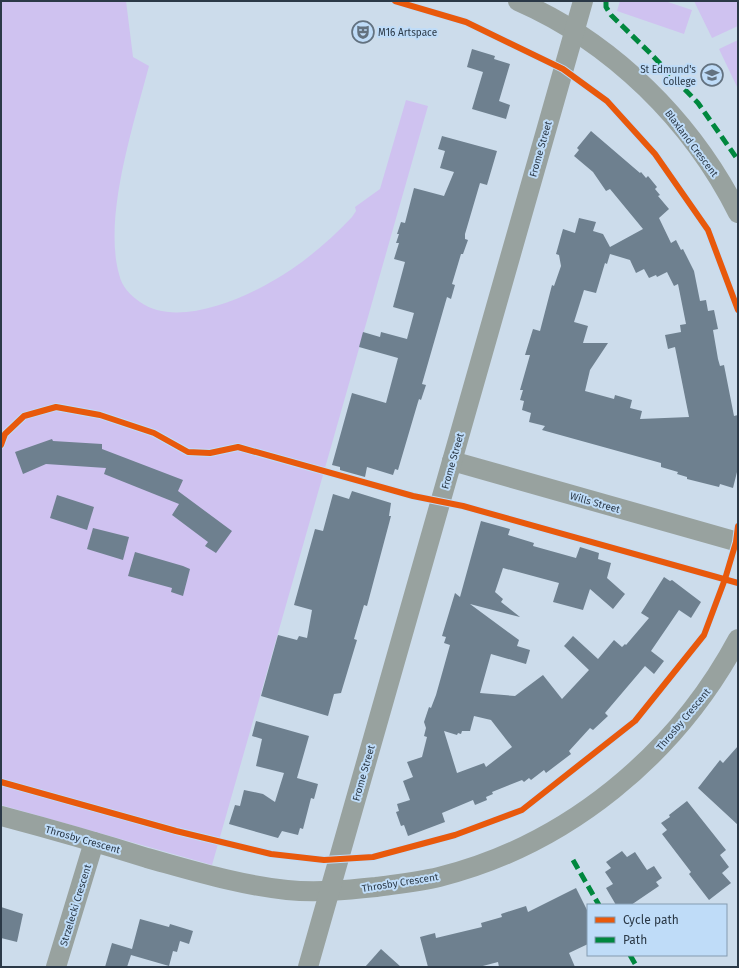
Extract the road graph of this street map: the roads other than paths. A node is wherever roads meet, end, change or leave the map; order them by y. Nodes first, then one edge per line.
1 (518, 1) edge
2 (583, 1) edge
3 (574, 33) junction
4 (738, 213) edge
5 (452, 461) junction
6 (738, 542) edge
7 (738, 639) edge
8 (1, 816) edge
9 (94, 842) junction
10 (329, 891) junction
11 (56, 967) edge
12 (308, 967) edge

1 - 3 street, Blaxland Crescent
2 - 3 street, Frome Street
3 - 4 street, Blaxland Crescent
3 - 5 street, Frome Street
5 - 6 street, Wills Street
5 - 10 street, Frome Street
7 - 10 street, Throsby Crescent
8 - 9 street, Throsby Crescent
9 - 10 street, Throsby Crescent
9 - 11 street, Strzelecki Crescent
10 - 12 street, Frome Street

